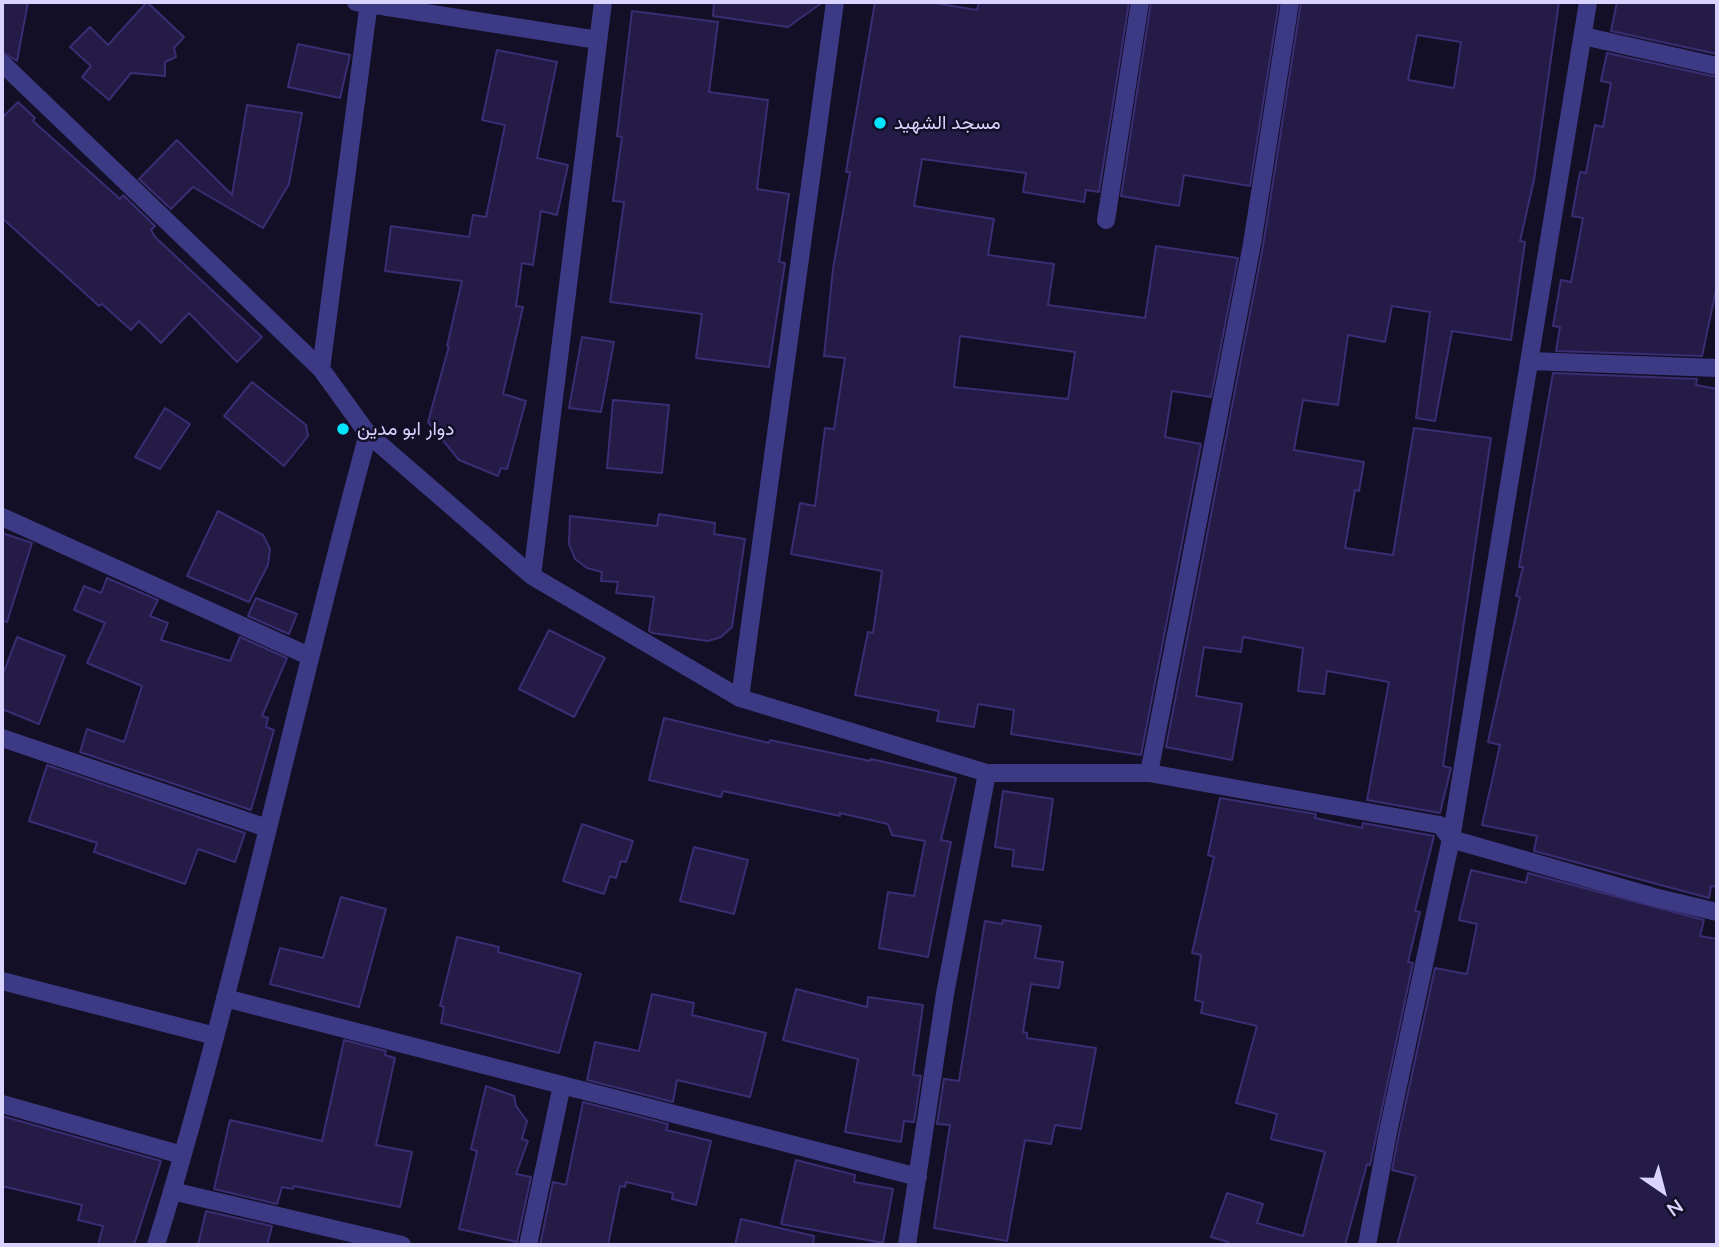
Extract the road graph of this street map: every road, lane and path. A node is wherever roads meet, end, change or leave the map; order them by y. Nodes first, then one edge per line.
1 (603, 2) edge
2 (835, 2) edge
3 (1140, 2) edge
4 (1290, 2) edge
5 (1588, 2) edge
6 (365, 3) edge
7 (1583, 36) junction
8 (598, 40) junction
9 (2, 63) edge
10 (1717, 66) edge
11 (1106, 220) dead end
12 (1531, 361) junction
13 (1717, 368) edge
14 (321, 369) junction
15 (368, 434) junction
16 (2, 517) edge
17 (532, 576) junction
18 (310, 656) junction
19 (740, 698) junction
20 (2, 738) edge
21 (987, 773) junction
22 (1149, 773) junction
23 (267, 828) junction
24 (1451, 839) junction
25 (1717, 912) edge
26 (2, 981) edge
27 (225, 998) junction
28 (215, 1036) junction
29 (562, 1085) junction
30 (2, 1104) edge
31 (182, 1155) junction
32 (918, 1177) junction
33 (172, 1191) junction
34 (156, 1245) edge
35 (402, 1245) edge
36 (528, 1245) edge
37 (907, 1245) edge
38 (1367, 1245) edge

1 - 8 street
2 - 19 street
3 - 11 street
4 - 22 street
5 - 7 street
6 - 8 street
6 - 14 street
7 - 10 street
7 - 12 street
8 - 17 street
9 - 14 street
12 - 13 street
12 - 24 street
14 - 15 street
15 - 17 street
15 - 18 street
16 - 18 street
17 - 19 street
18 - 23 street
19 - 21 street
20 - 23 street
21 - 22 street
21 - 32 street
22 - 24 street
23 - 27 street
24 - 25 street
24 - 38 street
26 - 28 street
27 - 28 street
27 - 29 street
28 - 31 street
29 - 32 street
29 - 36 street
30 - 31 street
31 - 33 street
32 - 37 street
33 - 34 street
33 - 35 street

